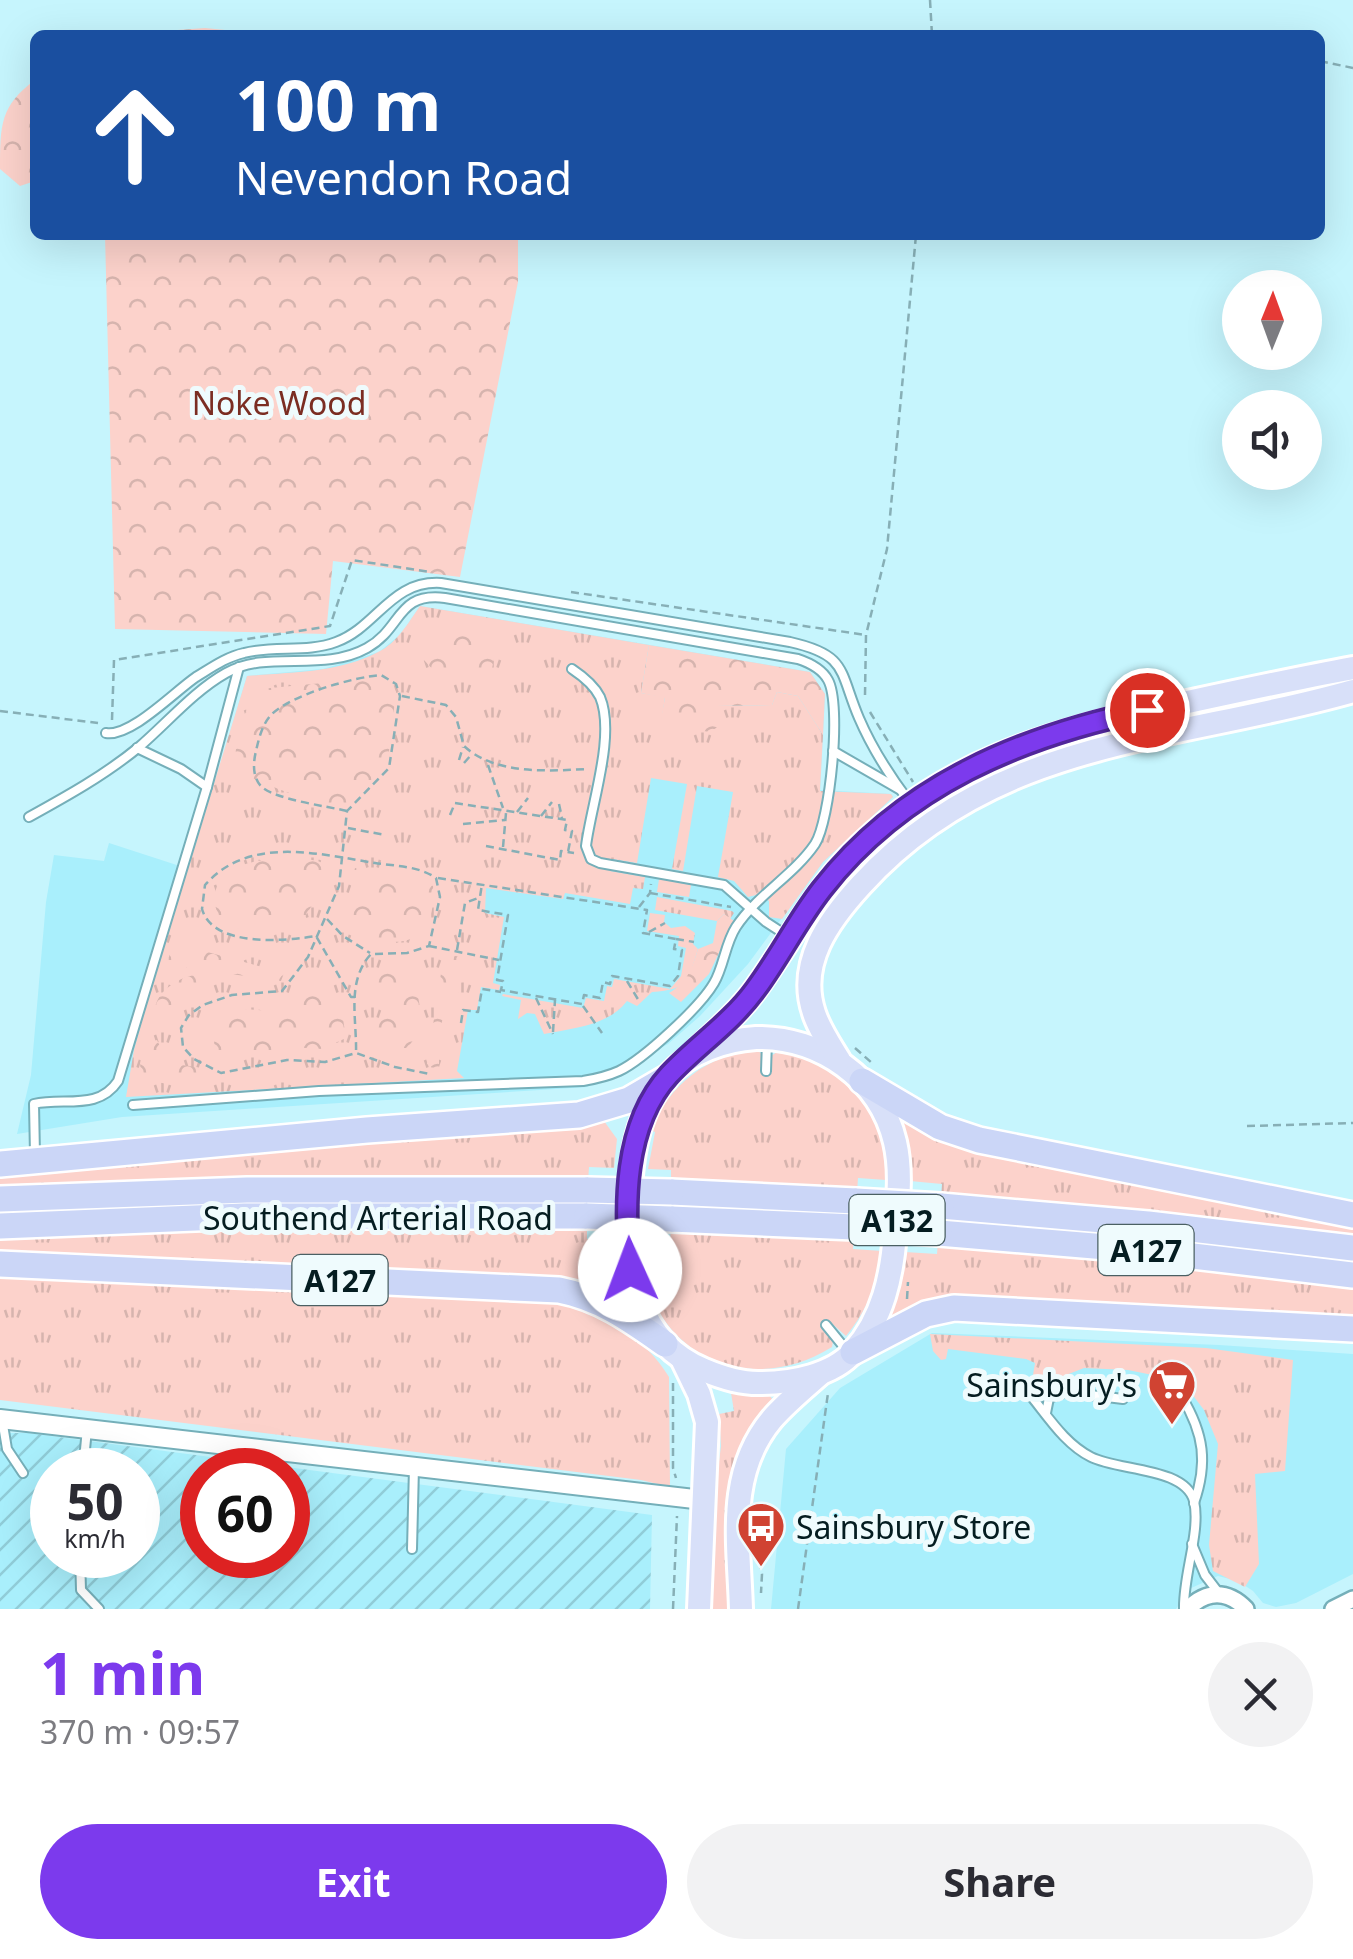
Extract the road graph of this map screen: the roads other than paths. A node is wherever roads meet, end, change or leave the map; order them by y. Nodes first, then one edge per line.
1 (239, 667) junction
2 (1353, 668) edge
3 (572, 669) dead end
4 (1353, 690) edge
5 (106, 733) dead end
6 (138, 748) junction
7 (833, 751) junction
8 (207, 787) junction
9 (909, 793) junction
10 (29, 817) dead end
11 (751, 910) junction
12 (789, 937) junction
13 (767, 1038) junction
14 (839, 1060) junction
15 (686, 1061) junction
16 (766, 1071) dead end
17 (665, 1079) junction
18 (862, 1082) junction
19 (133, 1105) dead end
20 (35, 1160) junction
21 (0, 1164) edge
22 (0, 1200) edge
23 (1353, 1214) edge
24 (0, 1226) edge
25 (1353, 1248) edge
26 (0, 1264) edge
27 (1353, 1274) edge
28 (826, 1325) dead end
29 (1353, 1328) edge
30 (852, 1353) junction
31 (674, 1361) junction
32 (823, 1385) junction
33 (1026, 1390) dead end
34 (1166, 1392) dead end
35 (1123, 1399) dead end
36 (1046, 1414) junction
37 (1, 1419) edge
38 (88, 1429) junction
39 (86, 1448) edge
40 (414, 1468) junction
41 (23, 1473) dead end
42 (702, 1500) junction
43 (1194, 1503) junction
44 (1192, 1544) junction
45 (412, 1549) dead end
46 (81, 1578) edge
47 (1219, 1593) junction
48 (1353, 1599) edge
49 (1336, 1608) edge
50 (100, 1609) edge
51 (699, 1609) edge
52 (741, 1609) edge
53 (1186, 1609) edge
54 (1246, 1609) edge

1 - 6 lane
1 - 7 lane
1 - 8 lane
2 - 9 main road, A132
3 - 11 lane
4 - 14 main road, A132
5 - 9 lane
6 - 8 lane
6 - 10 lane
7 - 9 lane
7 - 11 lane
8 - 20 lane
9 - 12 main road, A132
11 - 12 lane
11 - 19 lane
12 - 15 main road, A132
13 - 14 main road, A132
13 - 15 main road, A132
13 - 16 lane
14 - 18 main road, A132
15 - 17 main road, A132
17 - 20 highway
17 - 31 main road, A132
18 - 23 highway, A127
18 - 30 main road, A132
20 - 21 highway
22 - 25 highway, Southend Arterial Road / A127, bridge
24 - 27 highway, Southend Arterial Road / A127, bridge
26 - 31 highway, A127
28 - 30 lane
29 - 30 highway, A127
30 - 32 main road, A132
31 - 32 main road, A132
31 - 42 main road, A132
32 - 52 main road, A132
33 - 36 lane
34 - 43 lane
35 - 36 lane
36 - 43 lane
37 - 38 street
37 - 41 lane
38 - 39 lane
38 - 40 street
40 - 42 street
40 - 45 lane
42 - 51 main road, A132
43 - 44 lane
44 - 47 lane
44 - 53 lane
46 - 50 lane
47 - 53 street
47 - 54 street
48 - 49 street

